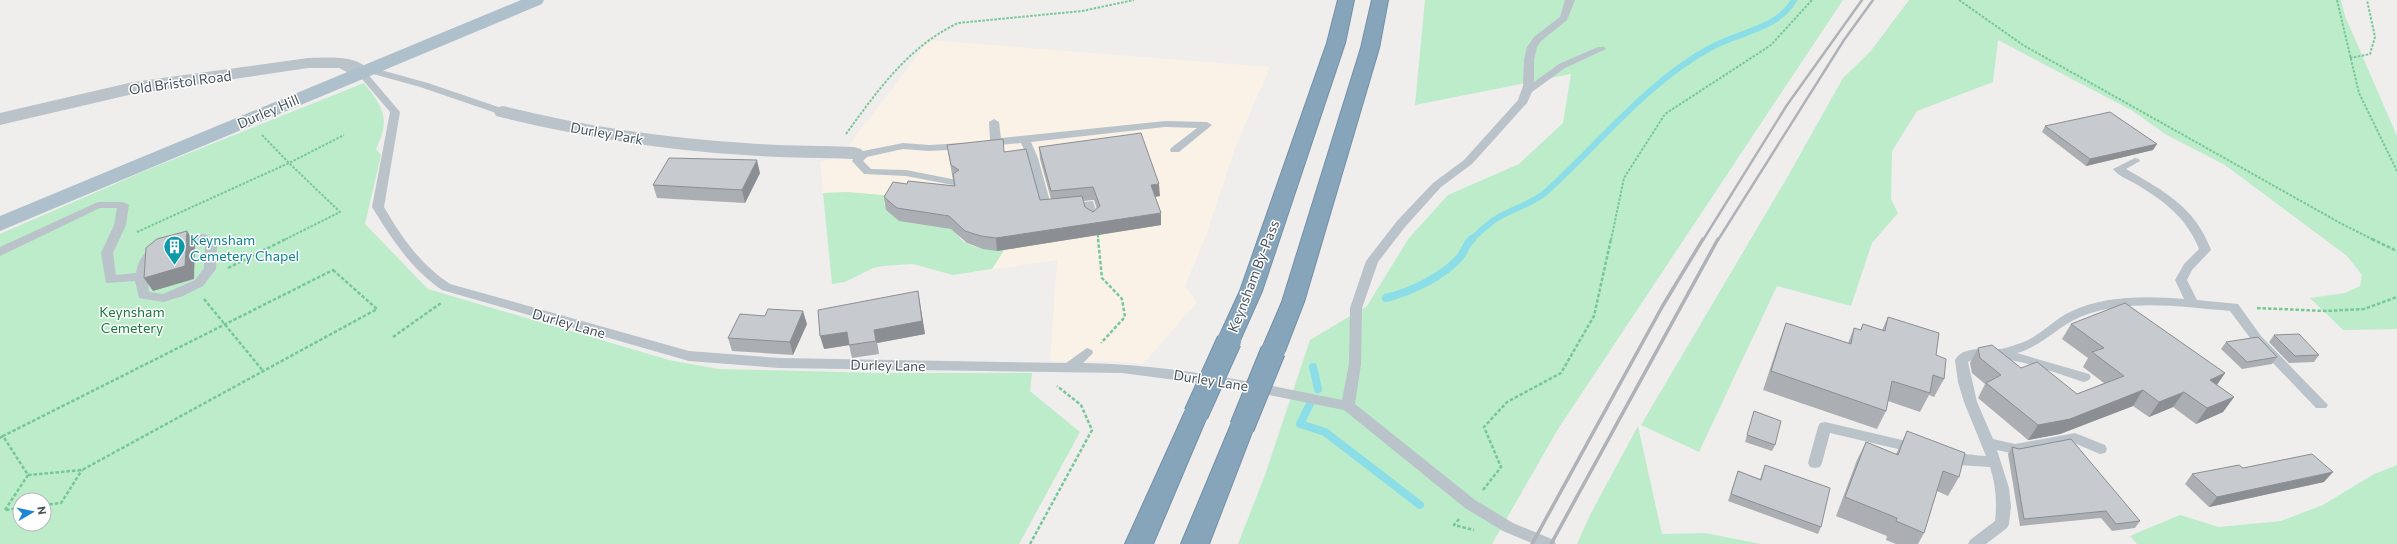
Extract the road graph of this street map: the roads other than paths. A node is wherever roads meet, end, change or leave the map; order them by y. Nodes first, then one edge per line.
1 (536, 0) edge
2 (1346, 0) edge
3 (1380, 0) edge
4 (1570, 0) edge
5 (1601, 49) dead end
6 (364, 71) junction
7 (1529, 90) junction
8 (504, 112) joint
9 (0, 119) edge
10 (994, 122) dead end
11 (1025, 140) junction
12 (996, 142) junction
13 (1175, 150) dead end
14 (858, 154) junction
15 (2135, 161) dead end
16 (953, 182) edge
17 (1093, 219) edge
18 (0, 224) edge
19 (0, 252) edge
20 (139, 277) junction
21 (2192, 304) junction
22 (1086, 354) road end
23 (2001, 354) junction
24 (1070, 366) junction
25 (2084, 376) dead end
26 (2321, 405) dead end
27 (1348, 406) junction
28 (1989, 443) junction
29 (2100, 449) dead end
30 (1995, 462) junction
31 (1814, 463) dead end
32 (1139, 544) edge
33 (1195, 544) edge
34 (1549, 544) edge
35 (1975, 544) edge

1 - 6 main road, Durley Hill
2 - 32 highway, Keynsham By-Pass, bridge
3 - 33 highway, bridge
4 - 7 lane
5 - 7 lane
6 - 8 lane, Durley Park
6 - 9 street, Old Bristol Road
6 - 18 main road, Durley Hill
6 - 24 lane, Durley Lane
7 - 27 lane
8 - 14 street, Durley Park
10 - 12 lane
11 - 12 lane
11 - 13 lane
11 - 17 lane
12 - 14 lane
14 - 16 lane
15 - 21 lane
19 - 20 lane
20 - 20 lane
21 - 23 lane
21 - 26 lane
22 - 24 lane
23 - 25 lane
23 - 28 lane
24 - 27 lane, Durley Lane
27 - 34 lane, Durley Lane
28 - 29 lane
28 - 30 lane
30 - 31 lane
30 - 35 lane

